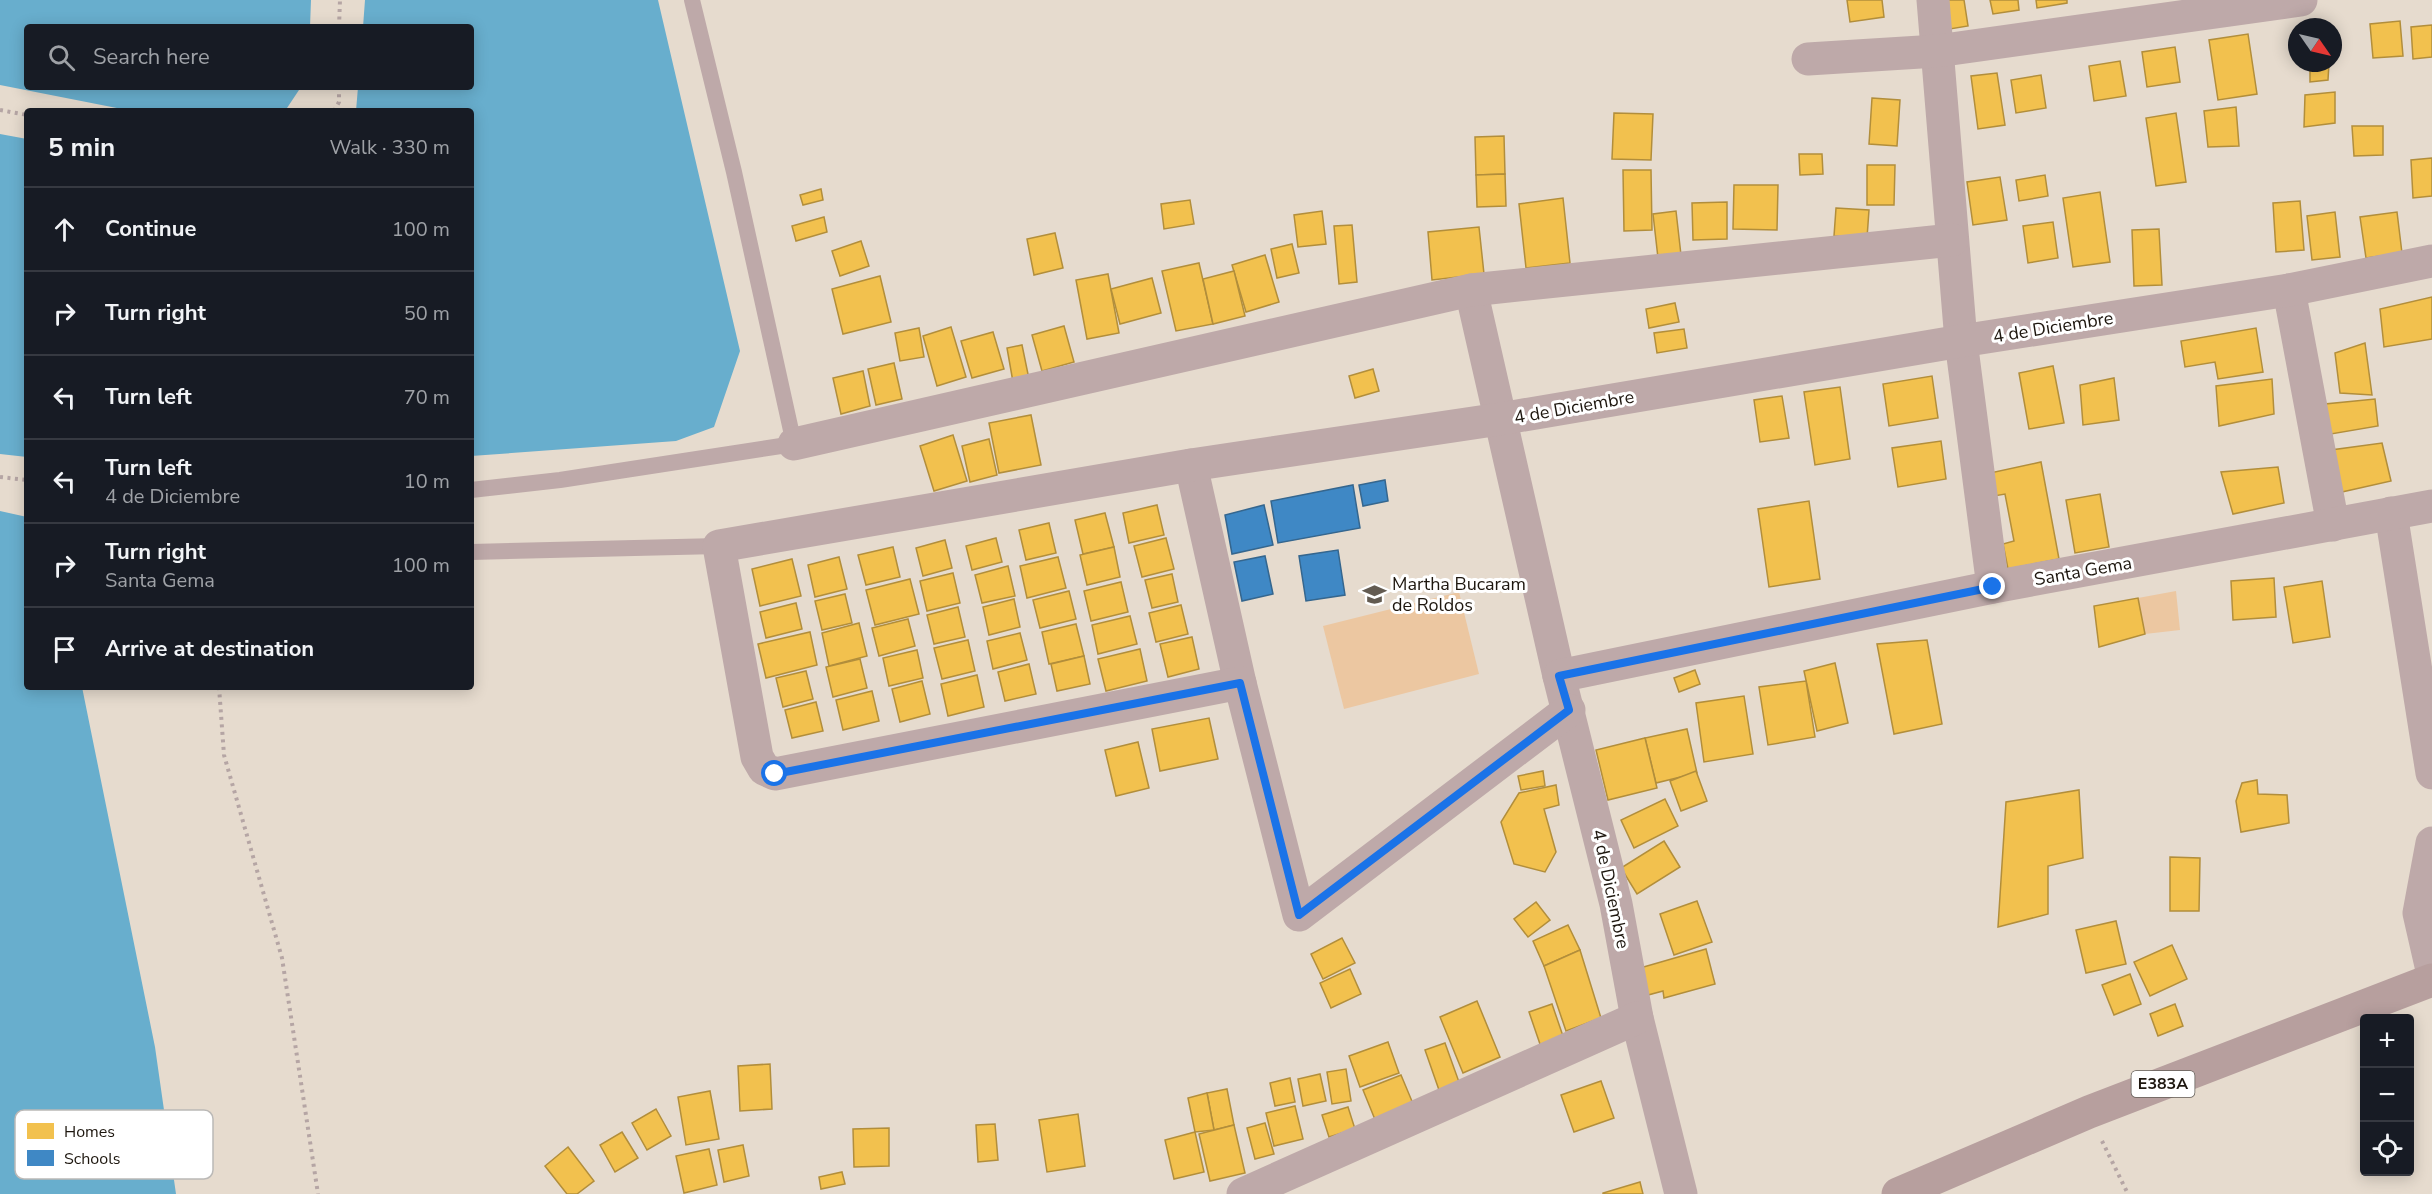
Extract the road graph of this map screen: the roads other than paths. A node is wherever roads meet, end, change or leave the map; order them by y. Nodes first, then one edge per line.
1 (692, 0) edge
2 (1933, 0) edge
3 (2301, 0) edge
4 (1937, 51) junction
5 (1808, 59) dead end
6 (1952, 240) junction
7 (2432, 261) edge
8 (1471, 290) junction
9 (2289, 290) junction
10 (1961, 341) junction
11 (1500, 419) junction
12 (794, 444) junction
13 (1191, 465) junction
14 (474, 490) edge
15 (2432, 506) edge
16 (2391, 513) junction
17 (2333, 525) junction
18 (719, 546) junction
19 (474, 552) edge
20 (1993, 587) junction
21 (1559, 676) junction
22 (1240, 683) junction
23 (1569, 710) junction
24 (2432, 773) edge
25 (2432, 843) edge
26 (2432, 970) edge
27 (2432, 980) edge
28 (1637, 1018) junction
29 (1243, 1194) edge
30 (1681, 1194) edge
31 (1898, 1194) edge

1 - 12 lane
2 - 4 street
3 - 4 street
4 - 5 street
4 - 6 street
6 - 8 street
6 - 10 street
7 - 9 street, 4 de Diciembre
8 - 11 street
8 - 12 street
9 - 10 street, 4 de Diciembre
9 - 17 street
10 - 11 street, 4 de Diciembre
10 - 20 street
11 - 13 street
11 - 21 street, 4 de Diciembre
12 - 14 lane
13 - 18 street
13 - 22 street
15 - 16 street, Santa Gema
16 - 17 street, Santa Gema
16 - 24 street
17 - 20 street, Santa Gema
18 - 19 lane
18 - 22 street
20 - 21 street, Santa Gema
21 - 23 street, 4 de Diciembre
22 - 23 street
23 - 28 street, 4 de Diciembre
25 - 26 street
27 - 31 main road, E383A
28 - 29 street
28 - 30 street, 4 de Diciembre

